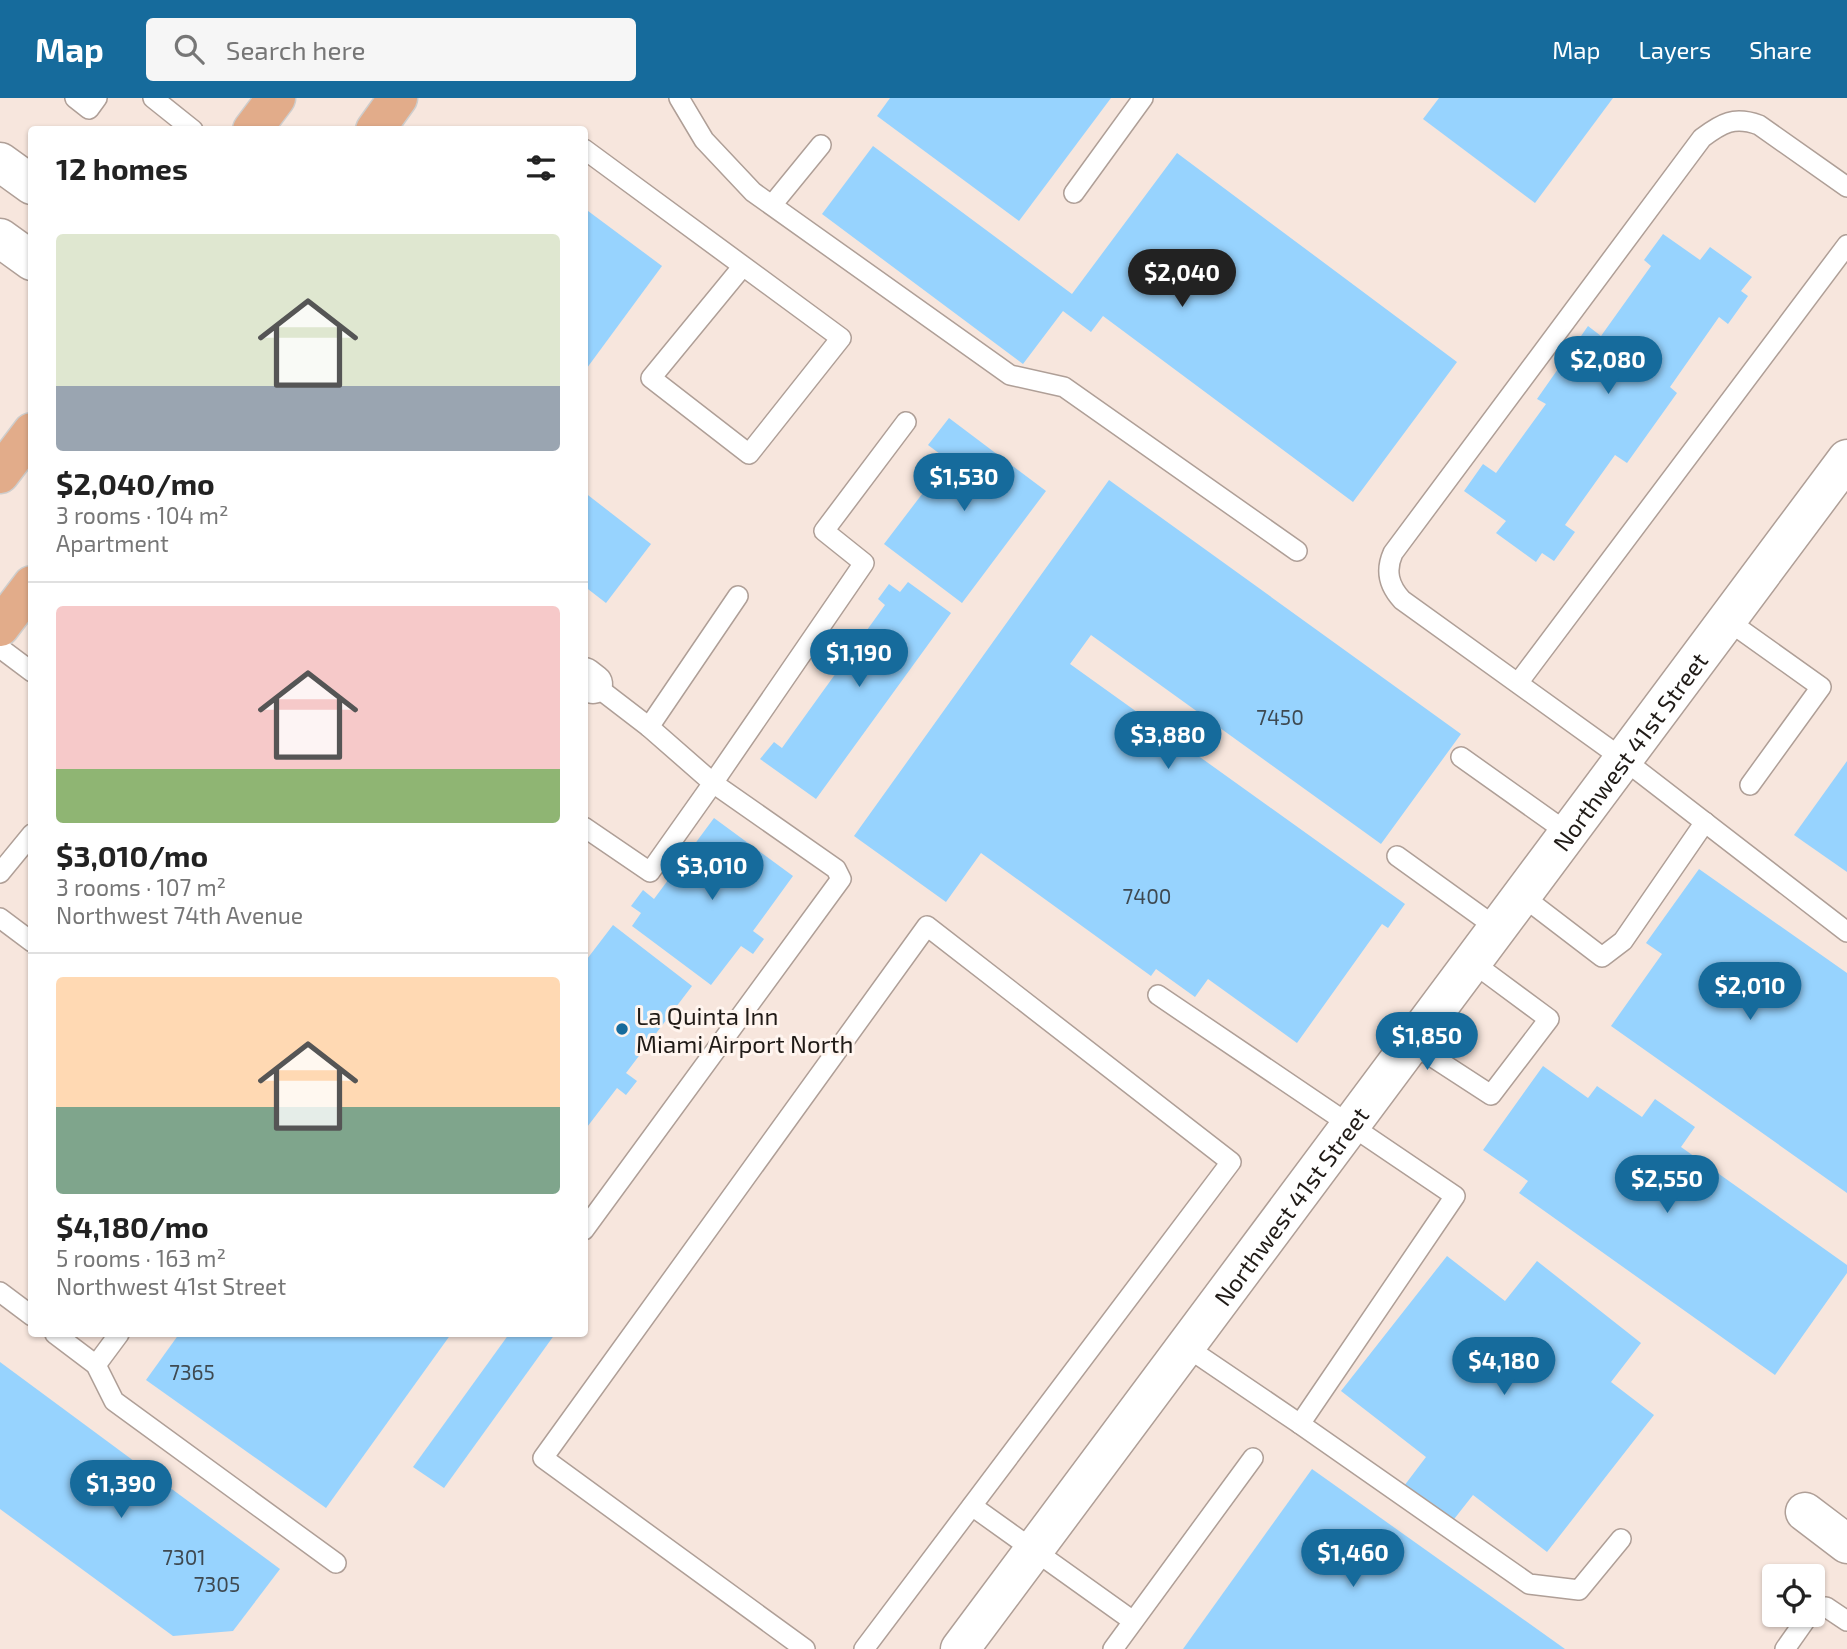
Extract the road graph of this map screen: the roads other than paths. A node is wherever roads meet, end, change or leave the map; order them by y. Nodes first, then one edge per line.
1 (75, 98) edge
2 (97, 98) edge
3 (153, 98) edge
4 (276, 98) edge
5 (398, 98) edge
6 (679, 98) edge
7 (1143, 98) edge
8 (188, 126) edge
9 (255, 126) edge
10 (378, 126) edge
11 (821, 145) dead end
12 (588, 152) edge
13 (0, 162) edge
14 (28, 182) edge
15 (1847, 187) edge
16 (1074, 193) dead end
17 (772, 205) junction
18 (0, 238) edge
19 (1847, 245) edge
20 (28, 258) edge
21 (743, 266) junction
22 (906, 422) dead end
23 (28, 437) edge
24 (0, 474) edge
25 (1841, 479) edge
26 (1297, 551) dead end
27 (28, 590) edge
28 (738, 596) dead end
29 (1727, 620) junction
30 (0, 627) edge
31 (0, 648) edge
32 (28, 669) edge
33 (589, 681) edge
34 (1518, 684) junction
35 (649, 727) junction
36 (1461, 757) dead end
37 (1623, 759) junction
38 (713, 783) junction
39 (1750, 785) dead end
40 (1705, 822) junction
41 (588, 830) edge
42 (1568, 833) junction
43 (28, 839) edge
44 (1396, 856) dead end
45 (0, 873) edge
46 (1521, 895) junction
47 (0, 918) edge
48 (1497, 928) junction
49 (1847, 932) edge
50 (28, 939) edge
51 (1472, 962) junction
52 (1158, 995) dead end
53 (1411, 1043) junction
54 (1350, 1125) junction
55 (588, 1225) edge
56 (0, 1292) edge
57 (28, 1313) edge
58 (59, 1337) edge
59 (117, 1337) edge
60 (1185, 1346) junction
61 (96, 1365) junction
62 (1300, 1424) junction
63 (1253, 1458) dead end
64 (972, 1506) junction
65 (1805, 1512) dead end
66 (1621, 1539) dead end
67 (1847, 1544) edge
68 (1033, 1551) junction
69 (336, 1563) dead end
70 (1825, 1607) edge
71 (1133, 1621) junction
72 (1847, 1621) edge
73 (1801, 1627) edge
74 (804, 1649) edge
75 (864, 1649) edge
76 (960, 1649) edge
77 (1112, 1649) edge
78 (1785, 1649) edge

1 - 2 lane
3 - 8 lane
4 - 9 main road
5 - 10 main road
6 - 17 lane
7 - 16 lane
11 - 17 lane
12 - 21 lane
13 - 14 street
15 - 34 lane
17 - 26 lane
18 - 20 street
19 - 34 lane
21 - 21 lane
22 - 38 lane
23 - 24 main road
25 - 29 street, Northwest 41st Street
27 - 30 main road
28 - 35 lane
29 - 37 street, Northwest 41st Street
29 - 39 lane
31 - 32 lane
33 - 35 lane
34 - 37 lane
35 - 38 lane
36 - 42 lane
37 - 40 lane
37 - 42 street, Northwest 41st Street
38 - 41 lane
38 - 55 lane
40 - 46 lane
40 - 49 lane
42 - 46 street, Northwest 41st Street
43 - 45 lane
44 - 48 lane
46 - 48 street, Northwest 41st Street
47 - 50 lane
48 - 51 street, Northwest 41st Street
51 - 53 street, Northwest 41st Street
51 - 53 lane
52 - 54 lane
53 - 54 street, Northwest 41st Street
54 - 60 street, Northwest 41st Street
54 - 62 lane
56 - 57 lane
58 - 61 lane
59 - 61 lane
60 - 62 lane
60 - 68 street, Northwest 41st Street
61 - 69 lane
62 - 66 lane
63 - 71 lane
64 - 68 lane
64 - 74 lane
64 - 75 lane
65 - 67 street
68 - 71 lane
68 - 76 street, Northwest 41st Street
70 - 72 lane
71 - 77 lane
73 - 78 lane

